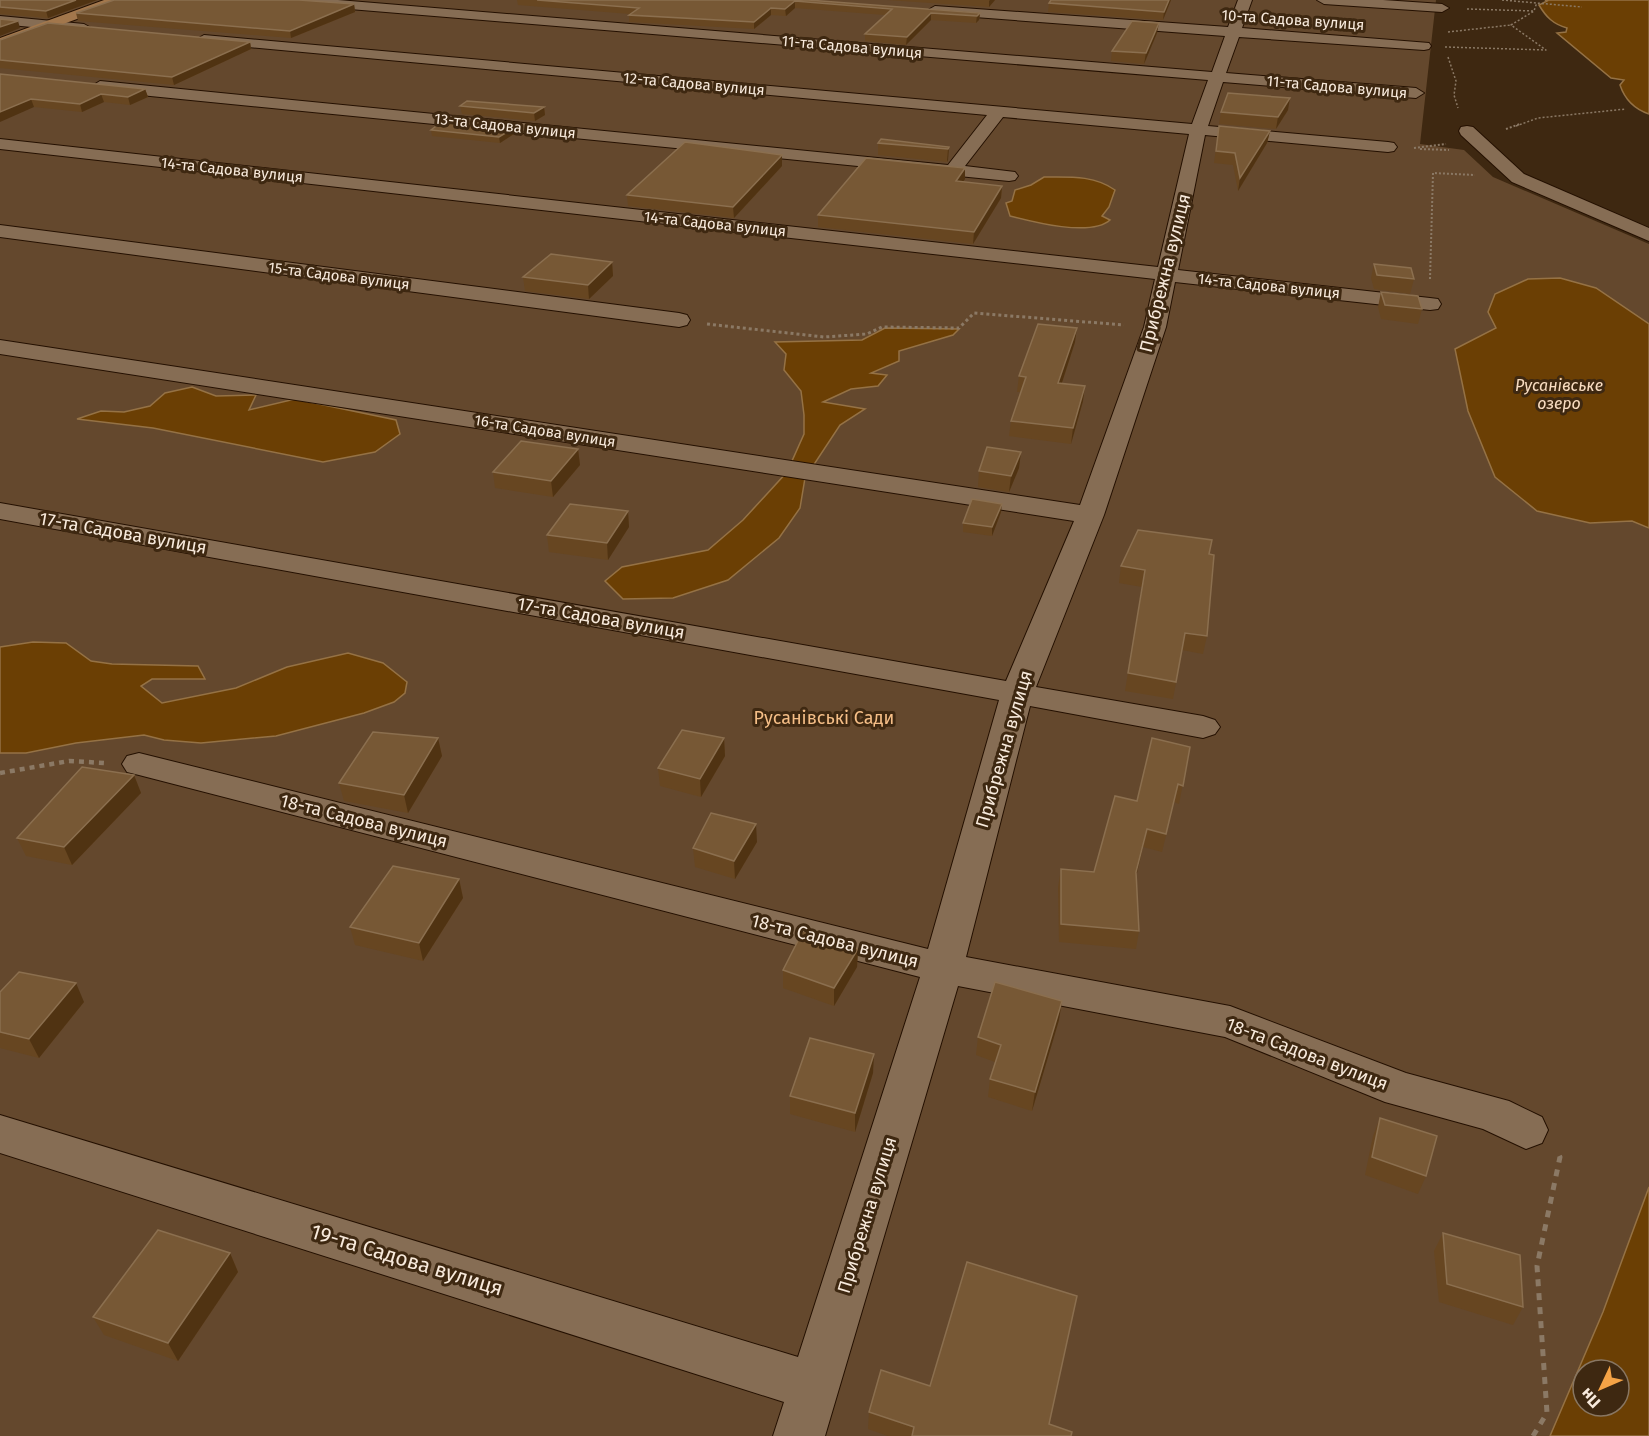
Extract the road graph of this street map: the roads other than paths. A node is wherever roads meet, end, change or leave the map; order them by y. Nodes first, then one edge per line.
1 (116, 0) edge
2 (289, 0) edge
3 (1245, 0) edge
4 (1324, 0) edge
5 (1442, 8) road end
6 (919, 9) edge
7 (0, 20) edge
8 (48, 25) junction
9 (102, 30) edge
10 (1234, 33) junction
11 (186, 37) edge
12 (0, 43) edge
13 (1424, 46) dead end
14 (1217, 77) junction
15 (83, 84) edge
16 (1416, 93) dead end
17 (998, 112) junction
18 (1198, 130) junction
19 (1467, 131) road end
20 (0, 144) edge
21 (1389, 147) dead end
22 (952, 171) junction
23 (1009, 177) dead end
24 (0, 231) edge
25 (1649, 235) edge
26 (1168, 275) junction
27 (1430, 304) road end
28 (679, 320) road end
29 (0, 347) edge
30 (0, 511) edge
31 (1090, 515) junction
32 (1017, 693) junction
33 (1203, 727) dead end
34 (139, 764) road end
35 (943, 968) junction
36 (1526, 1130) road end
37 (0, 1134) edge
38 (815, 1387) junction
39 (799, 1436) edge

1 - 8 main road
2 - 14 street, 11-та Садова вулиця
3 - 10 street, Прибрежна вулиця
4 - 5 street
6 - 10 street, 10-та Садова вулиця
7 - 8 street
8 - 9 street
8 - 12 main road
10 - 13 street, 10-та Садова вулиця
10 - 14 street, Прибрежна вулиця
11 - 17 street, 12-та Садова вулиця
14 - 16 street, 11-та Садова вулиця
14 - 18 street, Прибрежна вулиця
15 - 22 street, 13-та Садова вулиця
17 - 18 street, 12-та Садова вулиця
17 - 22 street
18 - 21 street, 12-та Садова вулиця
18 - 26 street, Прибрежна вулиця
19 - 25 street
20 - 26 street, 14-та Садова вулиця
22 - 23 street, 13-та Садова вулиця
24 - 28 street, 15-та Садова вулиця
26 - 27 street, 14-та Садова вулиця
26 - 31 street, Прибрежна вулиця
29 - 31 street, 16-та Садова вулиця
30 - 32 street, 17-та Садова вулиця
31 - 32 street, Прибрежна вулиця
32 - 33 street, 17-та Садова вулиця
32 - 35 street, Прибрежна вулиця
34 - 35 street, 18-та Садова вулиця
35 - 36 street, 18-та Садова вулиця
35 - 38 street, Прибрежна вулиця
37 - 38 street, 19-та Садова вулиця
38 - 39 street, Прибрежна вулиця

